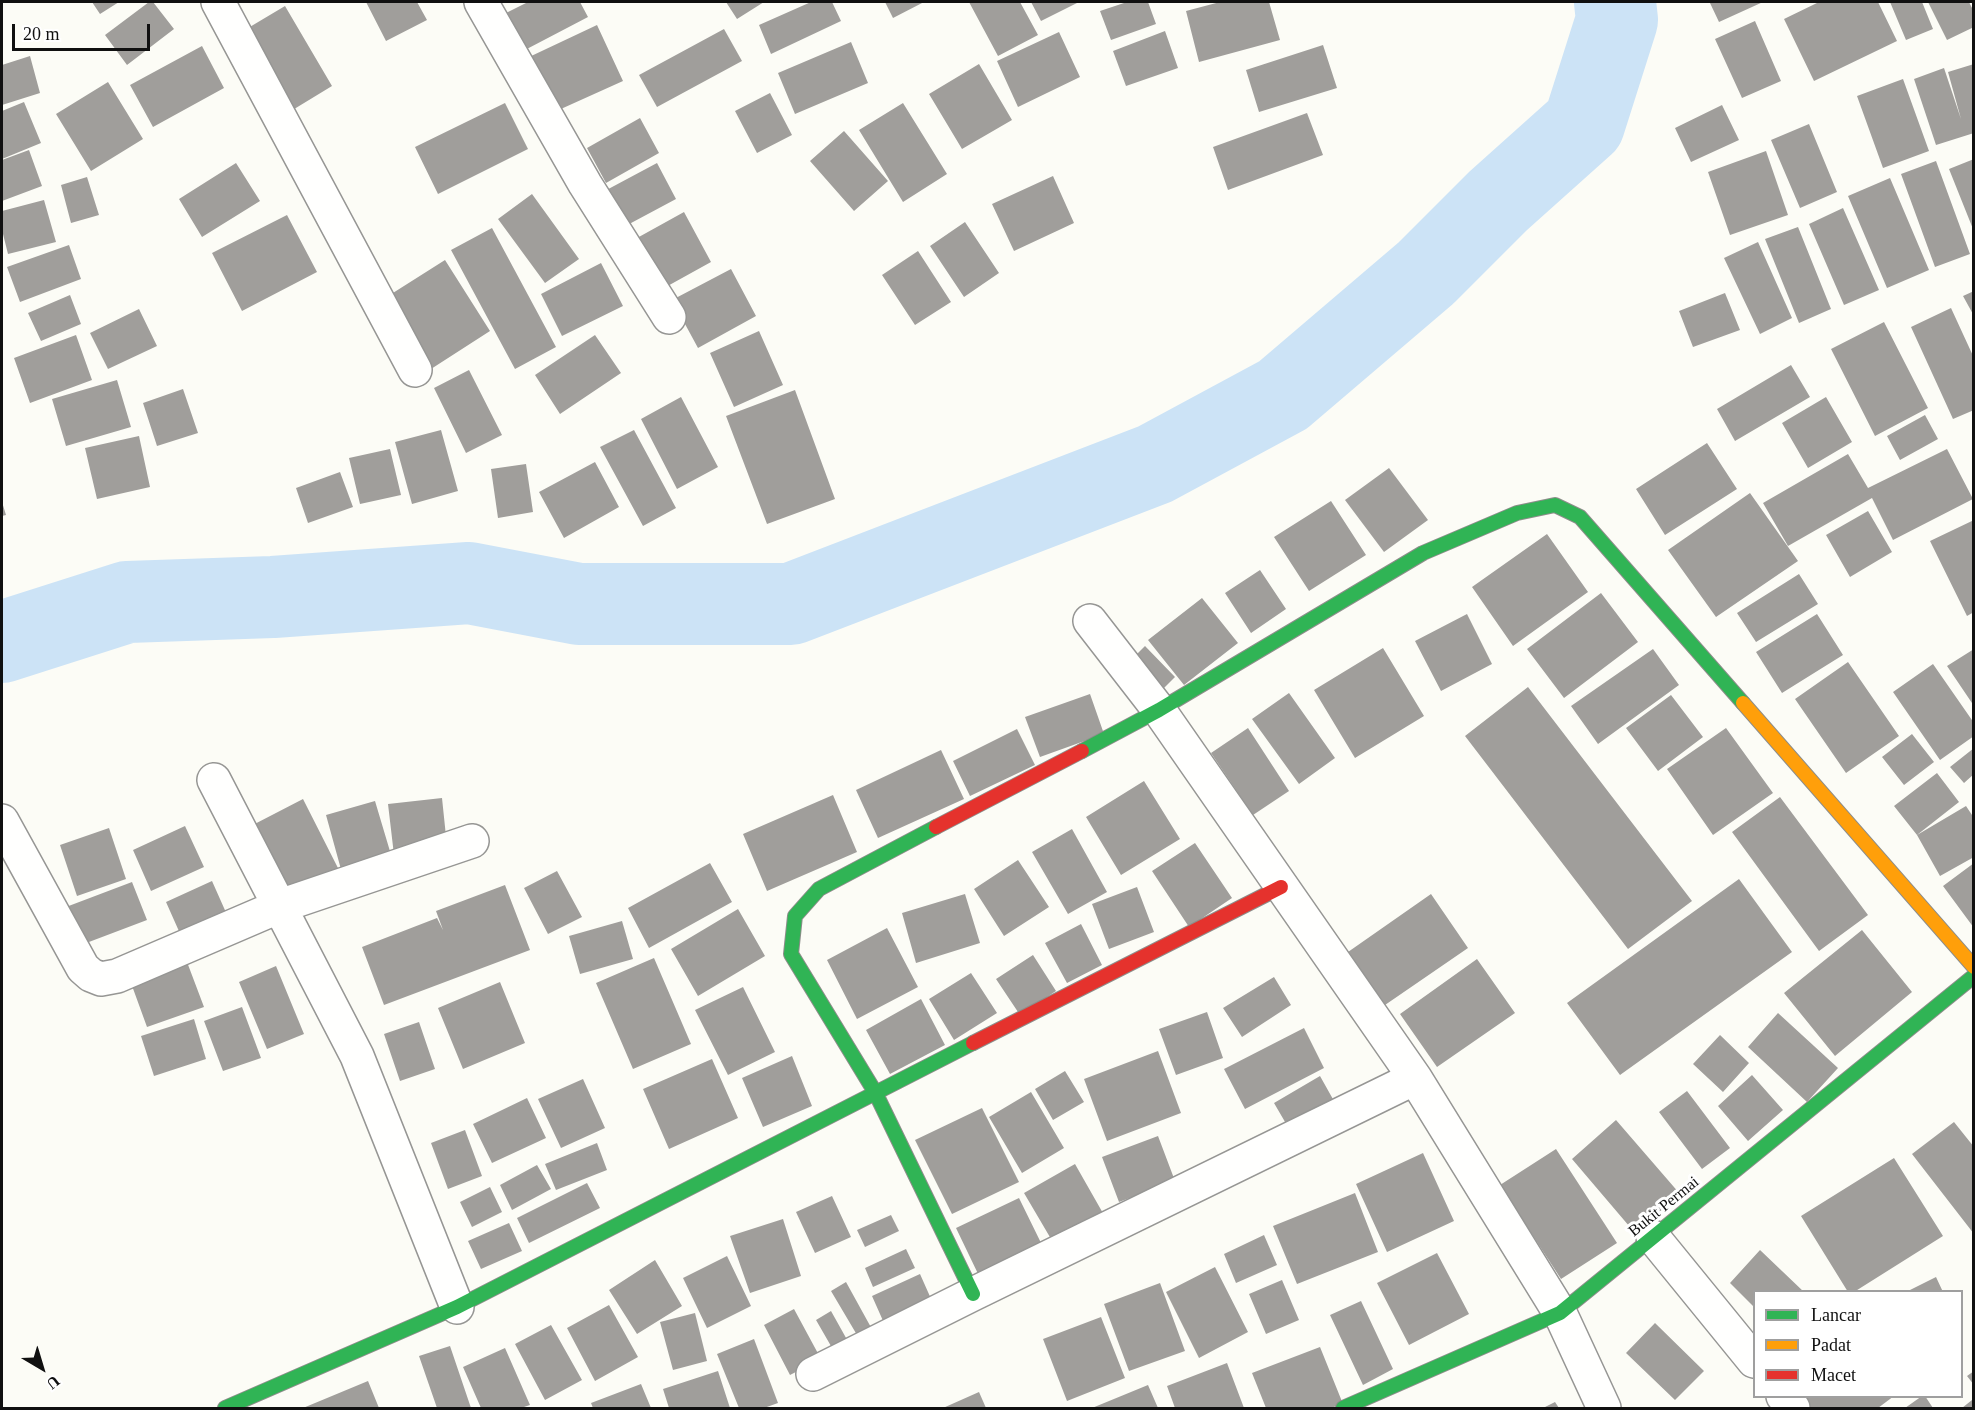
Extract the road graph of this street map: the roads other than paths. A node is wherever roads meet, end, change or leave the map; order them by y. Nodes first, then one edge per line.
1 (218, 2) edge
2 (481, 2) edge
3 (669, 317) dead end
4 (415, 370) dead end
5 (1090, 621) dead end
6 (1159, 710) junction
7 (214, 780) dead end
8 (2, 821) edge
9 (472, 841) dead end
10 (1281, 887) junction
11 (279, 906) junction
12 (1974, 967) edge
13 (1974, 976) edge
14 (1415, 1078) junction
15 (875, 1092) junction
16 (1653, 1237) junction
17 (973, 1294) junction
18 (457, 1307) junction
19 (1560, 1313) junction
20 (1753, 1359) edge
21 (813, 1374) dead end
22 (236, 1406) edge
23 (1343, 1408) edge
24 (1604, 1408) edge

1 - 4 street
2 - 3 street
5 - 6 street
6 - 10 street
6 - 12 street
6 - 15 street
7 - 11 street
8 - 11 street
9 - 11 street
10 - 14 street
10 - 15 street
11 - 18 street
13 - 16 street, Bukit Permai
14 - 17 street
14 - 19 street
15 - 17 street
15 - 18 street
16 - 19 street, Bukit Permai
16 - 20 street
17 - 21 street
18 - 22 street
19 - 23 street, Bukit Permai
19 - 24 street

